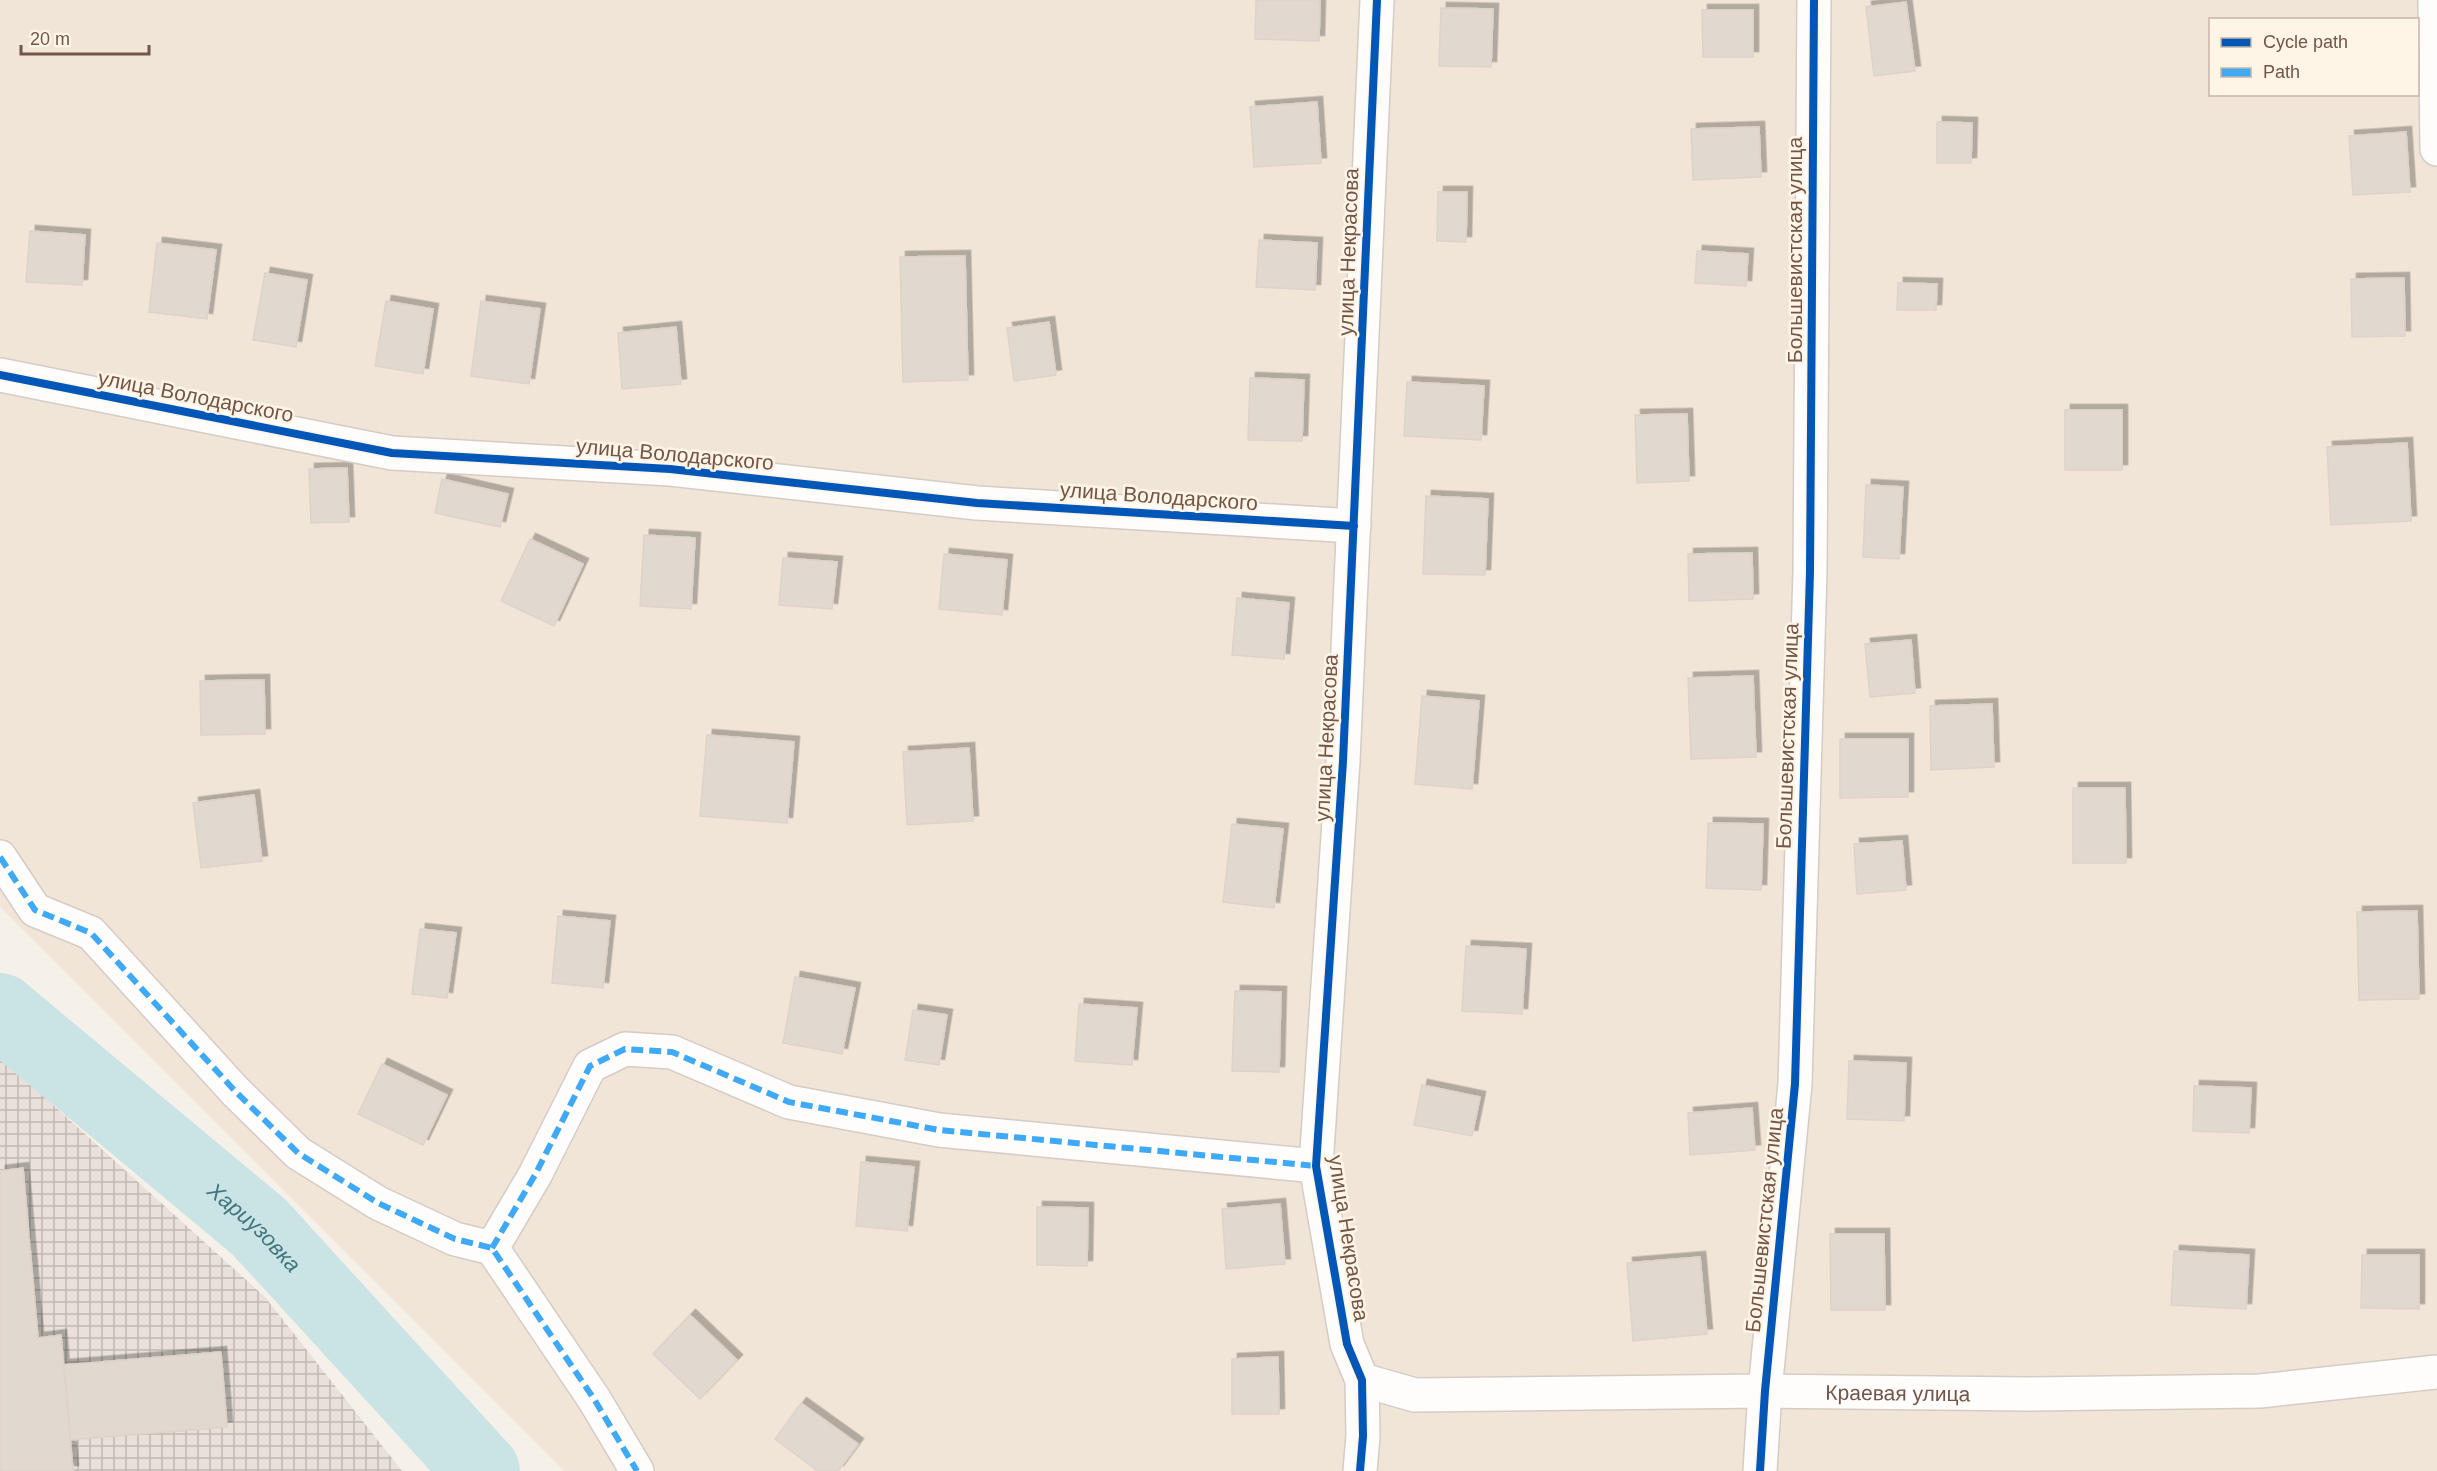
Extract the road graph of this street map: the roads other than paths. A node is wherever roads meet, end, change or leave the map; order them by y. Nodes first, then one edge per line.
1 (1377, 0) edge
2 (1814, 0) edge
3 (2435, 0) edge
4 (2437, 149) edge
5 (0, 375) edge
6 (1354, 526) junction
7 (0, 857) edge
8 (1316, 1166) junction
9 (492, 1248) junction
10 (2437, 1372) edge
11 (1362, 1380) junction
12 (1765, 1391) junction
13 (637, 1471) edge
14 (1360, 1471) edge
15 (1760, 1471) edge

1 - 6 street, улица Некрасова
2 - 12 street, Большевистская улица
3 - 4 street
5 - 6 street, улица Володарского
6 - 8 street, улица Некрасова
7 - 9 street
8 - 9 street
8 - 11 street, улица Некрасова
9 - 13 street
10 - 12 street, Краевая улица
11 - 12 street, Краевая улица
11 - 14 street, улица Некрасова
12 - 15 street, Большевистская улица

